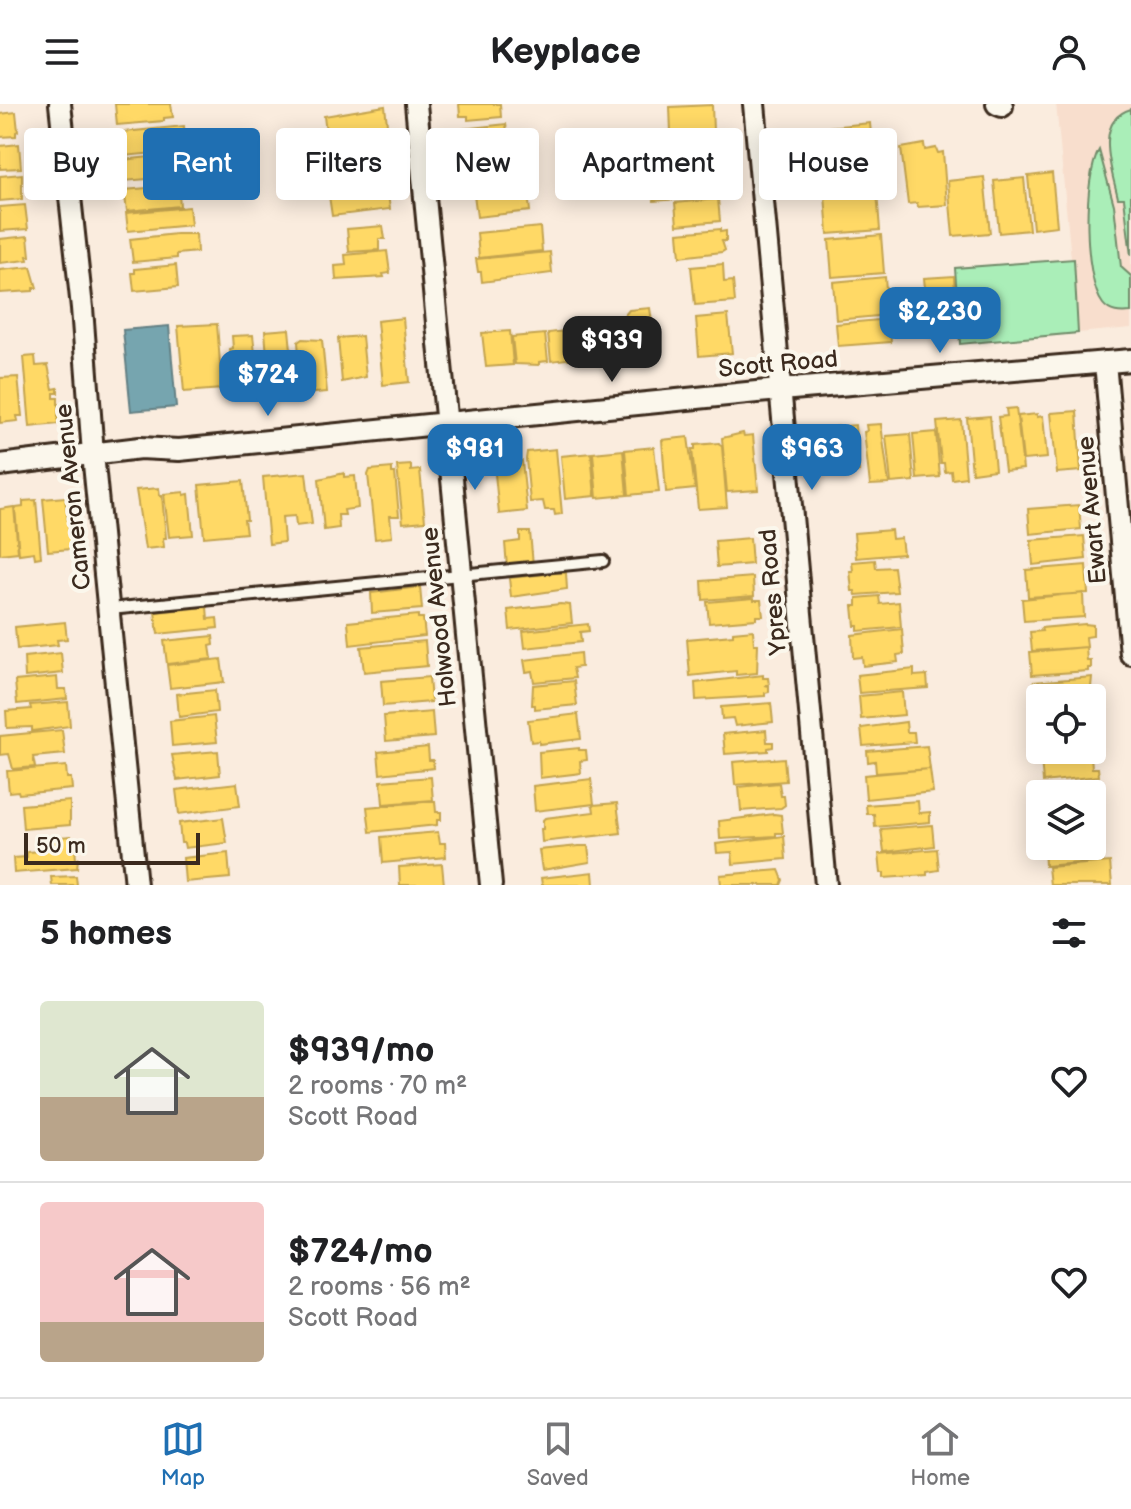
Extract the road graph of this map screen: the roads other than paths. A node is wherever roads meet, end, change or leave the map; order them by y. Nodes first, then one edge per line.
1 (60, 104) edge
2 (416, 104) edge
3 (754, 104) edge
4 (1131, 360) edge
5 (1105, 362) junction
6 (780, 390) junction
7 (447, 422) junction
8 (93, 454) junction
9 (0, 465) edge
10 (603, 561) dead end
11 (461, 575) junction
12 (110, 609) junction
13 (1131, 654) edge
14 (136, 885) edge
15 (491, 885) edge
16 (826, 885) edge

1 - 8 street, Cameron Avenue
2 - 7 street, Holwood Avenue
3 - 6 street, Ypres Road
4 - 5 street, Scott Road
5 - 6 street, Scott Road
5 - 13 street, Ewart Avenue
6 - 7 street, Scott Road
6 - 16 street, Ypres Road
7 - 8 street, Scott Road
7 - 11 street, Holwood Avenue
8 - 9 street, Scott Road
8 - 12 street, Cameron Avenue
10 - 11 lane
11 - 12 lane
11 - 15 street, Holwood Avenue
12 - 14 street, Cameron Avenue

